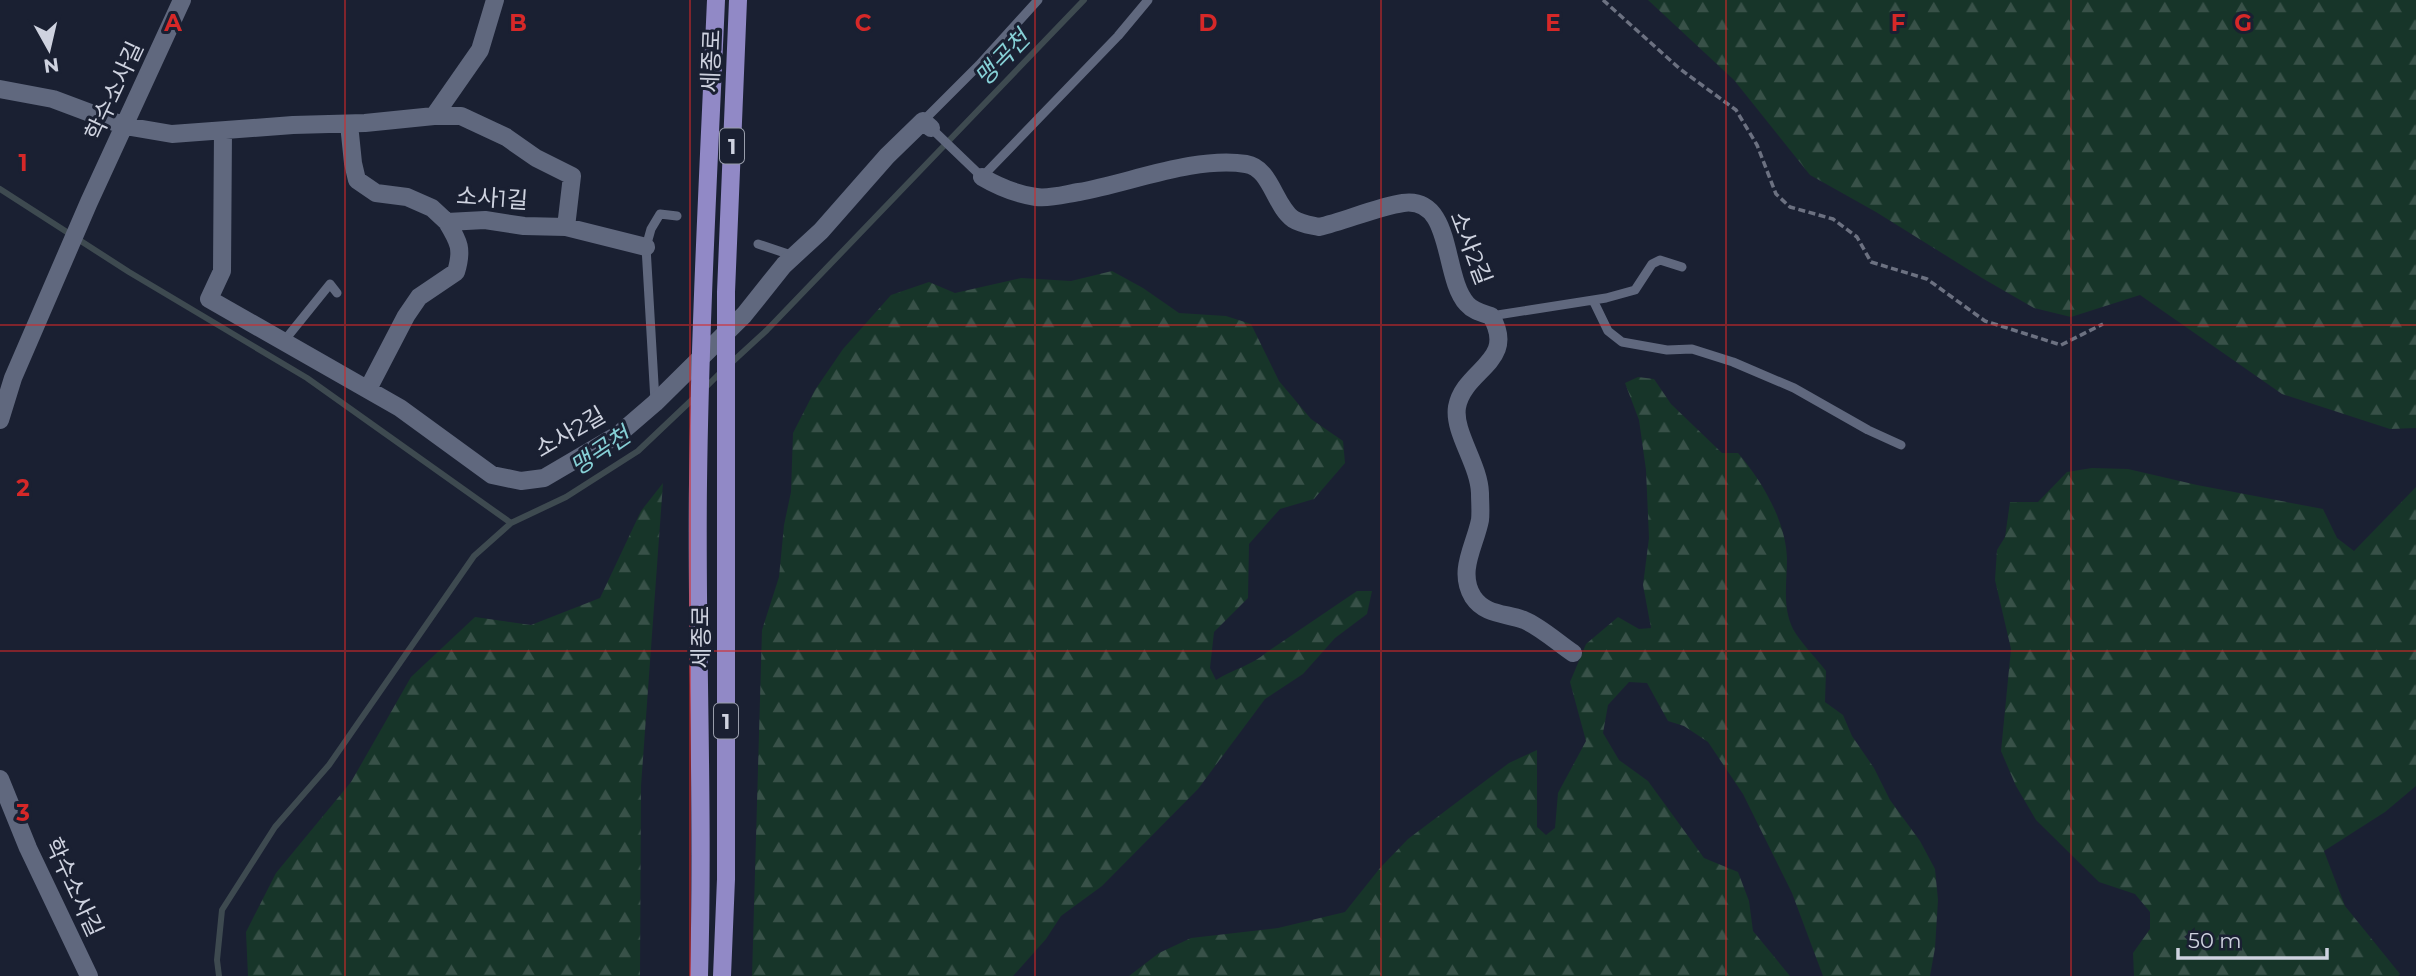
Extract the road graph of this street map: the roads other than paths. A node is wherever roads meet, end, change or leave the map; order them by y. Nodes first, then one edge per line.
1 (182, 0) edge
2 (495, 0) edge
3 (716, 0) edge
4 (738, 0) edge
5 (1038, 0) edge
6 (1148, 0) edge
7 (0, 89) edge
8 (434, 116) junction
9 (349, 124) junction
10 (927, 125) junction
11 (125, 126) junction
12 (223, 131) junction
13 (979, 174) junction
14 (677, 216) dead end
15 (447, 222) junction
16 (566, 227) junction
17 (758, 244) dead end
18 (646, 247) junction
19 (793, 256) junction
20 (1682, 267) dead end
21 (338, 293) dead end
22 (1593, 300) junction
23 (1491, 316) junction
24 (284, 341) junction
25 (368, 389) junction
26 (655, 403) junction
27 (0, 420) edge
28 (1901, 445) dead end
29 (1573, 653) dead end
30 (0, 779) edge
31 (89, 976) edge
32 (699, 976) edge
33 (722, 976) edge

1 - 11 street, 학수소사길
2 - 8 street
3 - 32 main road, 세종로 / 1
4 - 33 main road, 세종로 / 1
5 - 10 lane
6 - 13 lane
7 - 11 street, 소사1길
8 - 9 street, 소사1길
8 - 16 street, 소사1길
9 - 12 street, 소사1길
9 - 15 street, 소사1길
10 - 13 lane, 소사2길
10 - 19 street, 소사2길
11 - 12 street, 소사1길
11 - 27 street, 학수소사길
12 - 24 street, 소사2길
13 - 23 street, 소사2길
14 - 18 lane
15 - 16 street, 소사1길
15 - 25 street
16 - 18 street, 소사1길
17 - 19 lane
18 - 26 lane
19 - 26 street, 소사2길
20 - 22 lane
21 - 24 lane
22 - 23 lane
22 - 28 lane
23 - 29 street, 소사2길
24 - 25 street, 소사2길
25 - 26 street, 소사2길
30 - 31 street, 학수소사길

